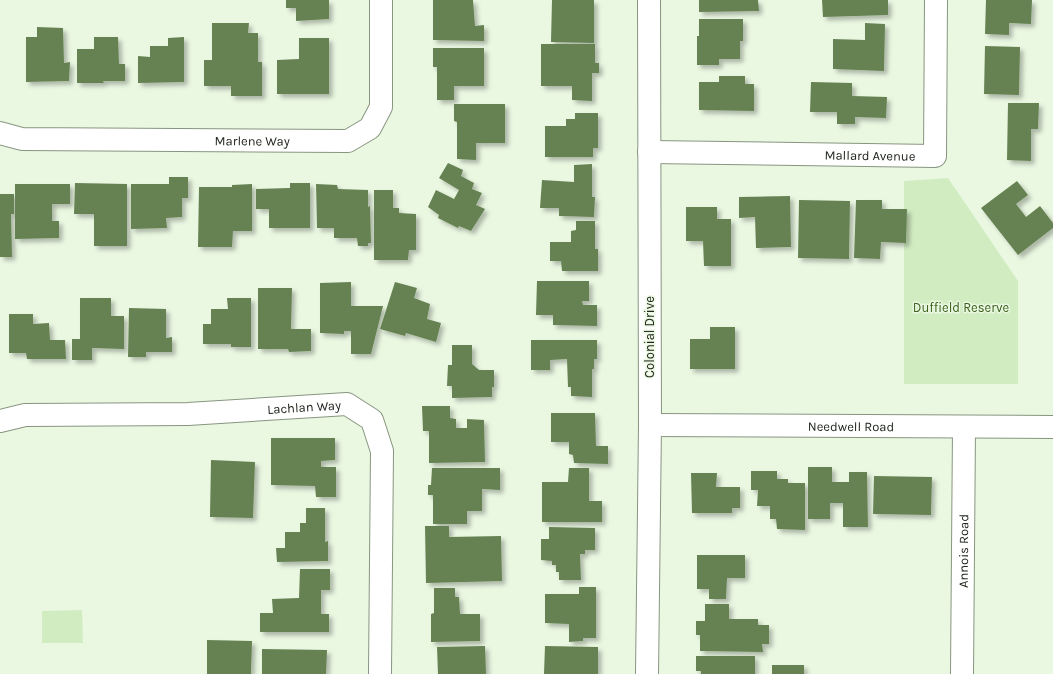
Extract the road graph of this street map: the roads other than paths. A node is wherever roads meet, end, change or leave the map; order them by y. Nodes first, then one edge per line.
1 (381, 0) edge
2 (649, 0) edge
3 (936, 0) edge
4 (0, 133) edge
5 (649, 152) junction
6 (0, 421) edge
7 (650, 425) junction
8 (1053, 427) edge
9 (964, 428) junction
10 (380, 674) edge
11 (647, 674) edge
12 (962, 674) edge

1 - 4 street, Marlene Way
2 - 5 street, Colonial Drive
3 - 5 street, Mallard Avenue
5 - 7 street, Colonial Drive
6 - 10 street, Lachlan Way
7 - 9 street, Needwell Road
7 - 11 street, Colonial Drive
8 - 9 street, Needwell Road
9 - 12 street, Annois Road

